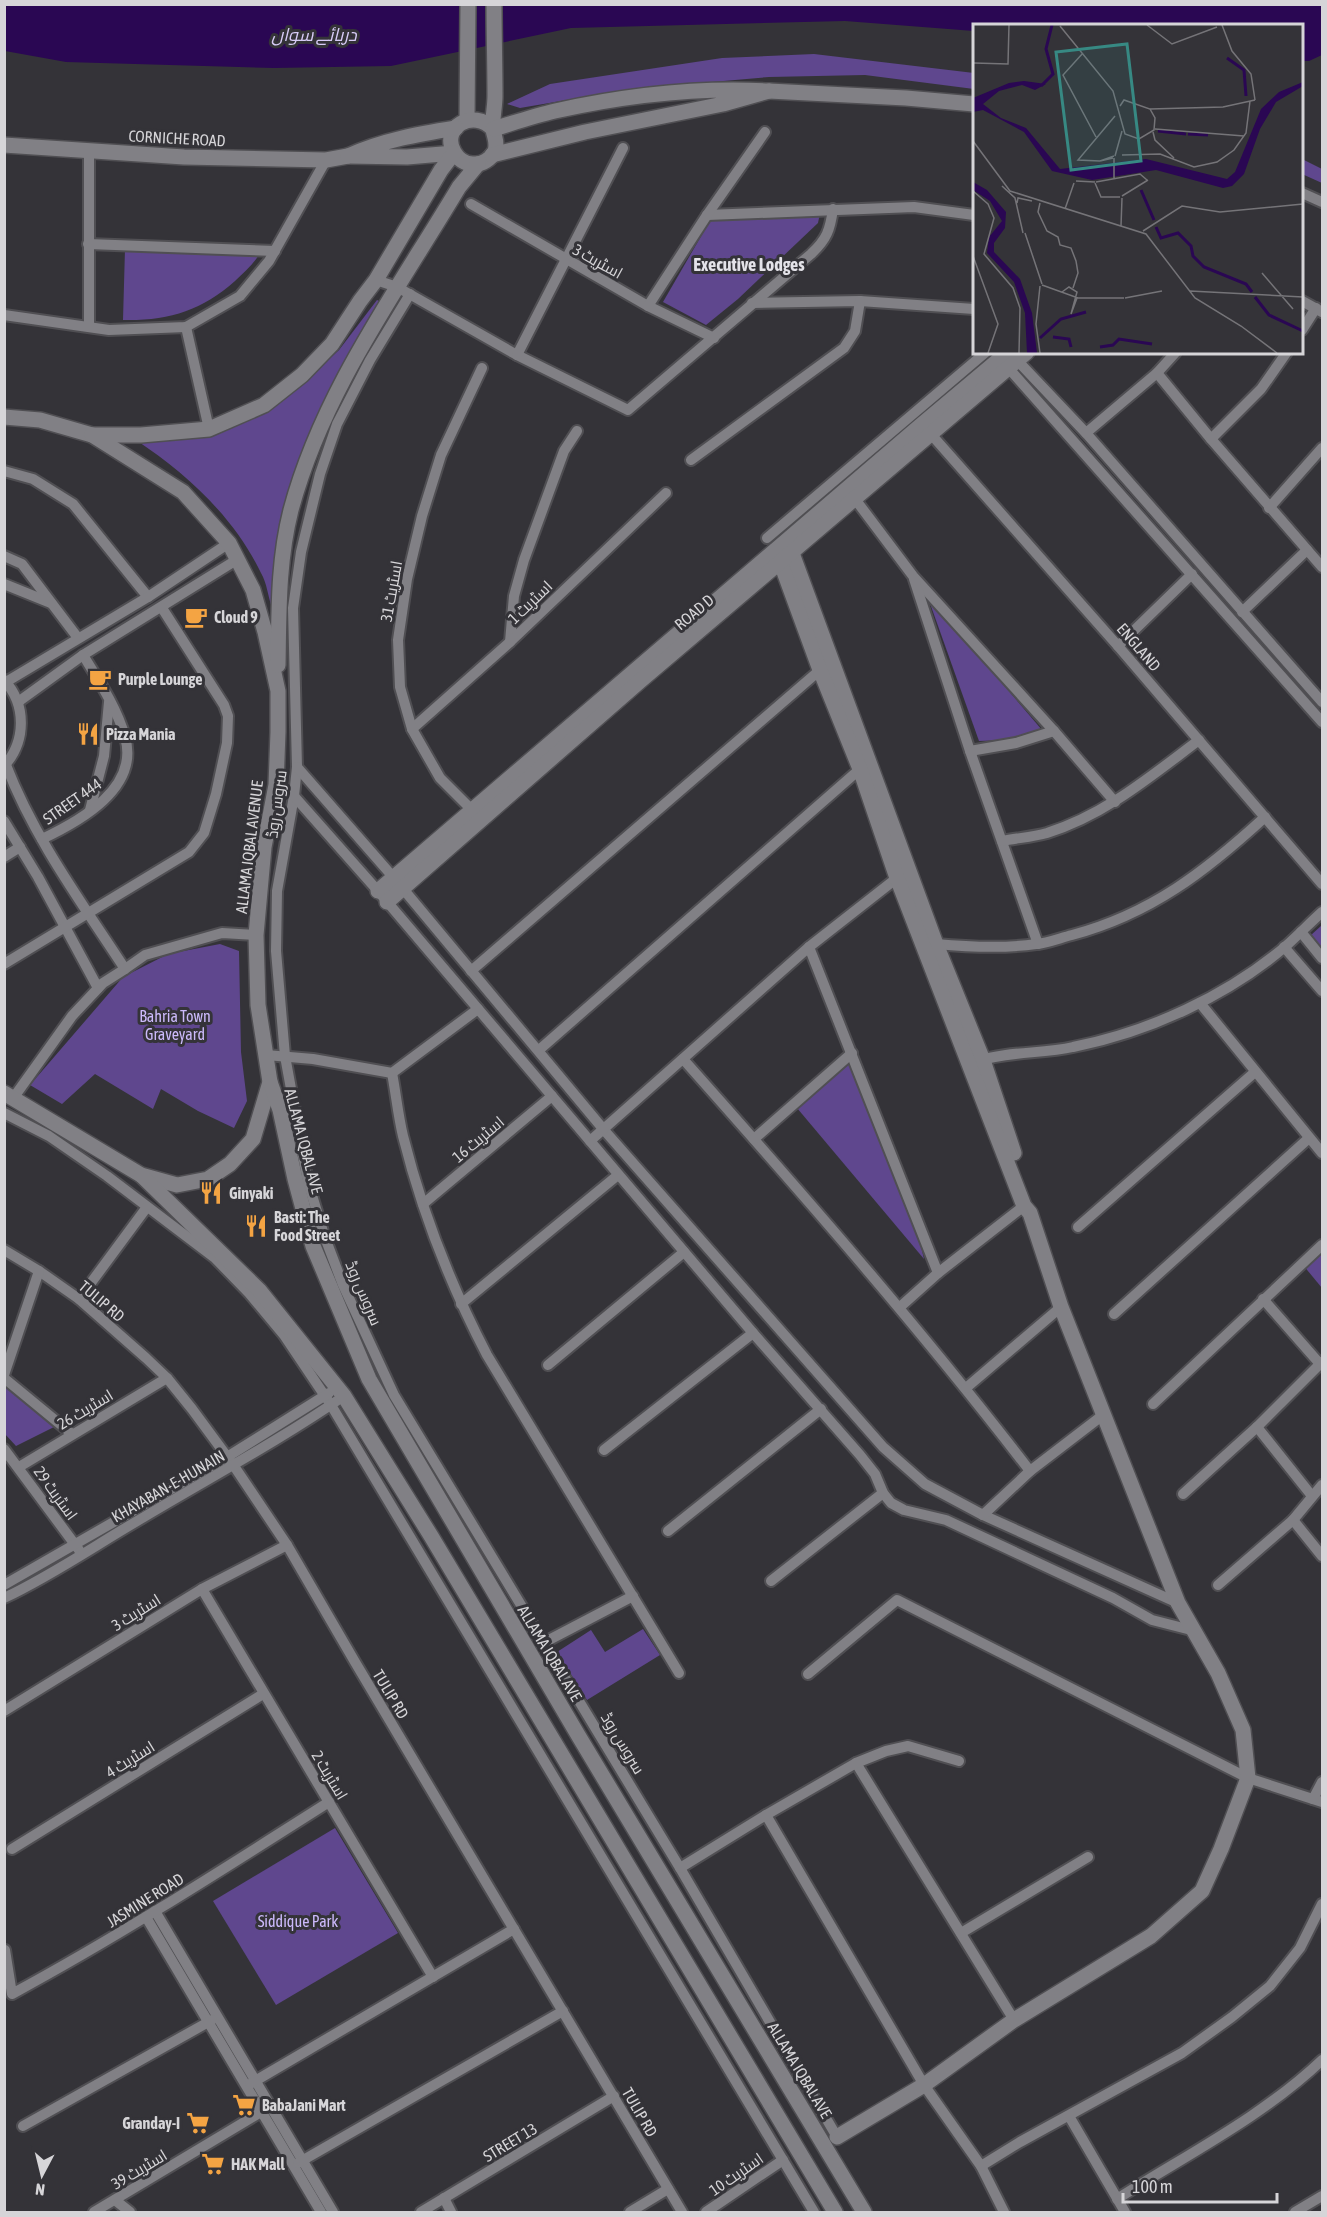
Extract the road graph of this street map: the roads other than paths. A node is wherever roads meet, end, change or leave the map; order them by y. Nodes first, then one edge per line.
1 (468, 4) edge
2 (494, 4) edge
3 (769, 91) junction
4 (495, 98) junction
5 (973, 104) edge
6 (533, 117) junction
7 (461, 124) junction
8 (493, 129) junction
9 (765, 132) dead end
10 (4, 145) edge
11 (623, 148) dead end
12 (89, 151) junction
13 (454, 153) junction
14 (492, 155) junction
15 (348, 156) junction
16 (326, 160) junction
17 (478, 164) junction
18 (1303, 193) edge
19 (1323, 202) edge
20 (471, 204) dead end
21 (833, 209) junction
22 (707, 215) junction
23 (973, 215) edge
24 (88, 244) junction
25 (274, 251) junction
26 (566, 260) junction
27 (376, 280) junction
28 (404, 290) junction
29 (860, 301) junction
30 (1303, 302) edge
31 (752, 303) junction
32 (648, 306) junction
33 (973, 309) edge
34 (1319, 310) edge
35 (4, 315) edge
36 (89, 327) junction
37 (186, 327) junction
38 (1303, 329) edge
39 (714, 338) junction
40 (517, 354) junction
41 (984, 354) edge
42 (1174, 354) edge
43 (1286, 354) edge
44 (1011, 357) edge
45 (482, 368) dead end
46 (1157, 373) junction
47 (4, 417) edge
48 (209, 429) junction
49 (577, 431) dead end
50 (930, 433) junction
51 (1086, 433) junction
52 (92, 435) junction
53 (1210, 439) junction
54 (1323, 448) edge
55 (691, 460) dead end
56 (4, 471) edge
57 (666, 494) dead end
58 (855, 499) junction
59 (1269, 508) junction
60 (229, 543) junction
61 (781, 548) junction
62 (1307, 550) junction
63 (4, 556) edge
64 (238, 559) junction
65 (1323, 567) edge
66 (1192, 574) junction
67 (913, 576) junction
68 (4, 584) edge
69 (148, 597) junction
70 (51, 603) junction
71 (162, 608) junction
72 (1242, 612) junction
73 (78, 638) junction
74 (510, 642) junction
75 (1118, 645) junction
76 (83, 655) junction
77 (820, 670) junction
78 (5, 681) edge
79 (278, 692) junction
80 (109, 699) junction
81 (18, 702) junction
82 (1323, 702) edge
83 (1323, 722) edge
84 (412, 729) junction
85 (1054, 731) junction
86 (1199, 740) junction
87 (970, 751) junction
88 (5, 765) edge
89 (297, 767) junction
90 (860, 769) junction
91 (294, 796) junction
92 (1115, 802) junction
93 (90, 810) junction
94 (472, 810) junction
95 (1265, 817) junction
96 (4, 821) edge
97 (42, 839) junction
98 (1002, 841) junction
99 (20, 847) junction
100 (4, 857) edge
101 (897, 878) junction
102 (398, 884) junction
103 (1323, 884) edge
104 (382, 897) junction
105 (88, 912) junction
106 (1323, 912) edge
107 (65, 925) junction
108 (1301, 932) junction
109 (256, 935) junction
110 (1038, 944) junction
111 (936, 945) junction
112 (809, 947) junction
113 (1284, 947) junction
114 (1323, 958) edge
115 (4, 964) edge
116 (125, 969) junction
117 (471, 971) junction
118 (99, 988) junction
119 (1323, 991) edge
120 (1200, 1003) junction
121 (478, 1009) junction
122 (539, 1050) junction
123 (852, 1053) junction
124 (266, 1055) junction
125 (285, 1056) junction
126 (683, 1059) junction
127 (976, 1062) junction
128 (1255, 1072) junction
129 (392, 1073) junction
130 (270, 1083) junction
131 (9, 1095) edge
132 (552, 1096) junction
133 (4, 1113) edge
134 (604, 1130) junction
135 (754, 1138) junction
136 (1309, 1138) junction
137 (590, 1141) junction
138 (1323, 1153) edge
139 (141, 1175) junction
140 (618, 1175) junction
141 (423, 1204) junction
142 (147, 1207) junction
143 (1027, 1210) junction
144 (1078, 1227) dead end
145 (1323, 1245) edge
146 (4, 1250) edge
147 (684, 1252) junction
148 (39, 1271) junction
149 (938, 1273) junction
150 (79, 1299) junction
151 (1263, 1299) junction
152 (461, 1304) junction
153 (900, 1307) junction
154 (1061, 1307) junction
155 (1114, 1314) dead end
156 (753, 1333) junction
157 (1321, 1363) edge
158 (548, 1365) dead end
159 (4, 1376) edge
160 (166, 1378) junction
161 (966, 1388) junction
162 (341, 1391) junction
163 (328, 1400) junction
164 (1153, 1404) dead end
165 (820, 1409) junction
166 (1103, 1415) junction
167 (1257, 1427) junction
168 (72, 1434) junction
169 (4, 1449) edge
170 (604, 1450) dead end
171 (231, 1462) junction
172 (19, 1467) junction
173 (1030, 1472) junction
174 (1323, 1485) edge
175 (883, 1493) junction
176 (1183, 1494) dead end
177 (1312, 1496) junction
178 (983, 1515) junction
179 (1293, 1520) junction
180 (669, 1531) dead end
181 (287, 1545) junction
182 (79, 1550) junction
183 (1323, 1556) edge
184 (771, 1581) dead end
185 (4, 1585) edge
186 (1218, 1585) dead end
187 (202, 1589) junction
188 (633, 1596) junction
189 (4, 1598) edge
190 (1178, 1603) junction
191 (1195, 1631) junction
192 (545, 1642) junction
193 (679, 1673) dead end
194 (808, 1674) dead end
195 (263, 1694) junction
196 (4, 1711) edge
197 (959, 1761) dead end
198 (856, 1763) junction
199 (1248, 1778) junction
200 (1323, 1782) edge
201 (1318, 1801) edge
202 (329, 1803) junction
203 (766, 1815) junction
204 (12, 1849) dead end
205 (1088, 1857) dead end
206 (680, 1868) junction
207 (1323, 1904) edge
208 (151, 1914) junction
209 (514, 1929) junction
210 (961, 1933) junction
211 (5, 1950) edge
212 (433, 1977) junction
213 (563, 2011) junction
214 (212, 2020) junction
215 (1014, 2020) junction
216 (1323, 2060) edge
217 (250, 2084) junction
218 (924, 2085) junction
219 (614, 2096) junction
220 (261, 2112) junction
221 (1069, 2116) junction
222 (23, 2126) dead end
223 (837, 2137) joint
224 (783, 2160) junction
225 (298, 2163) junction
226 (981, 2166) junction
227 (668, 2189) junction
228 (1323, 2196) edge
229 (444, 2198) junction
230 (1117, 2199) junction
231 (116, 2200) junction
232 (94, 2212) edge
233 (130, 2212) edge
234 (321, 2212) edge
235 (333, 2212) edge
236 (421, 2212) edge
237 (451, 2212) edge
238 (630, 2212) edge
239 (682, 2212) edge
240 (706, 2212) edge
241 (814, 2212) edge
242 (835, 2212) edge
243 (864, 2212) edge
244 (1004, 2212) edge
245 (1125, 2212) edge
246 (1295, 2212) edge

1 - 7 street
2 - 4 street
3 - 5 street
3 - 6 street
3 - 14 street
4 - 6 street
4 - 8 street
6 - 8 street
7 - 8 street
7 - 13 street
7 - 15 street
8 - 14 street
9 - 22 street
10 - 12 street, CORNICHE ROAD
11 - 26 street
12 - 16 street, CORNICHE ROAD
12 - 24 street
13 - 15 street
13 - 17 street
13 - 27 street
14 - 17 street
15 - 16 street, CORNICHE ROAD
16 - 25 street
17 - 28 street
18 - 19 street
20 - 26 street, اسٹریٹ 3
21 - 22 street
21 - 23 street
21 - 31 street
22 - 32 street
24 - 25 street
24 - 36 street
25 - 37 street
26 - 32 street, اسٹریٹ 3
26 - 40 street
27 - 28 street
27 - 48 street
28 - 40 street
28 - 79 street
28 - 89 street, سروس روڈ
29 - 31 street
29 - 33 street
29 - 55 street
30 - 34 street
31 - 39 street
32 - 39 street, اسٹریٹ 3
34 - 38 street
35 - 36 street
36 - 37 street
37 - 48 street
39 - 40 street
41 - 61 street
42 - 46 street
43 - 53 street
44 - 50 street, ROAD D
44 - 51 street
44 - 61 street, ROAD D
44 - 66 street
45 - 84 street, اسٹریٹ 31
46 - 51 street
46 - 53 street
47 - 52 street, ALLAMA IQBAL AVENUE
48 - 52 street
49 - 74 street
50 - 58 street, ROAD D
50 - 75 street, ENGLAND
51 - 72 street
52 - 60 street, ALLAMA IQBAL AVENUE
53 - 59 street
54 - 59 street
56 - 69 street
57 - 74 street, اسٹریٹ 1
58 - 61 street, ROAD D
58 - 67 street
59 - 62 street
60 - 64 street, ALLAMA IQBAL AVENUE
60 - 69 street
61 - 77 street
61 - 94 street, ROAD D
61 - 102 street, ROAD D
61 - 111 street
62 - 65 street
62 - 72 street
63 - 70 street
64 - 71 street
64 - 79 street, ALLAMA IQBAL AVENUE
66 - 75 street
66 - 83 street
67 - 85 street
67 - 87 street
68 - 70 street
69 - 73 street
70 - 73 street
71 - 76 street
71 - 105 street
72 - 82 street
73 - 78 street
74 - 84 street, اسٹریٹ 1
75 - 86 street, ENGLAND
76 - 80 street, STREET 444
76 - 81 street
77 - 90 street
77 - 117 street
78 - 81 street
79 - 109 street, ALLAMA IQBAL AVENUE
80 - 93 street
80 - 93 street, STREET 444
81 - 88 street
84 - 94 street, اسٹریٹ 31
85 - 87 street
85 - 92 street
86 - 92 street
86 - 95 street, ENGLAND
87 - 98 street
88 - 97 street
89 - 91 street, سروس روڈ
89 - 102 street
90 - 101 street
90 - 122 street
91 - 104 street
91 - 125 street, سروس روڈ
92 - 98 street
93 - 97 street, STREET 444
94 - 102 street, ROAD D
95 - 103 street, ENGLAND
95 - 110 street
96 - 99 street
97 - 105 street
98 - 110 street
99 - 100 street
99 - 107 street
101 - 112 street
101 - 127 street
102 - 104 street, ROAD D
102 - 117 street
104 - 121 street
105 - 107 street
105 - 116 street
106 - 108 street
107 - 115 street
107 - 118 street
108 - 113 street
108 - 114 street
109 - 116 street
109 - 124 street, ALLAMA IQBAL AVENUE
110 - 111 street
111 - 127 street
112 - 123 street
112 - 126 street
113 - 119 street
113 - 120 street
116 - 118 street
117 - 122 street
118 - 131 street
120 - 127 street
120 - 128 street
121 - 129 street
121 - 132 street
122 - 134 street
123 - 135 street
123 - 149 street
124 - 125 street
124 - 130 street, ALLAMA IQBAL AVENUE
125 - 129 street
125 - 192 street, سروس روڈ
126 - 134 street
126 - 135 street
127 - 143 street
128 - 136 street
128 - 144 street
129 - 141 street
130 - 139 street, ALLAMA IQBAL AVENUE
130 - 243 street, ALLAMA IQBAL AVE
131 - 139 street, ALLAMA IQBAL AVENUE
132 - 137 street
132 - 141 street, اسٹریٹ 16
133 - 142 street
134 - 137 street
134 - 178 street
135 - 153 street
136 - 138 street
136 - 155 street
137 - 140 street
139 - 162 street
140 - 147 street
140 - 152 street
141 - 152 street
142 - 150 street
142 - 163 street
143 - 149 street
143 - 154 street
145 - 151 street
146 - 148 street, TULIP RD
147 - 156 street
147 - 158 street
148 - 150 street, TULIP RD
148 - 159 street
149 - 153 street
150 - 160 street, TULIP RD
151 - 157 street
151 - 164 street
152 - 188 street
153 - 161 street
154 - 161 street
154 - 166 street
156 - 165 street
156 - 170 street
157 - 167 street
159 - 168 street
160 - 168 street, اسٹریٹ 26
160 - 171 street, TULIP RD
161 - 173 street
162 - 163 street, KHAYABAN-E-HUNAIN
162 - 242 street
163 - 171 street, KHAYABAN-E-HUNAIN
163 - 224 street
165 - 175 street
165 - 180 street
166 - 173 street
166 - 190 street
167 - 176 street
167 - 177 street
168 - 172 street, اسٹریٹ 26
169 - 172 street, اسٹریٹ 29
171 - 181 street, TULIP RD
171 - 182 street, KHAYABAN-E-HUNAIN
172 - 182 street, اسٹریٹ 29
173 - 178 street
174 - 177 street
175 - 184 street
175 - 191 street
177 - 179 street
178 - 190 street
179 - 183 street
179 - 186 street
181 - 187 street, اسٹریٹ 3
181 - 209 street, TULIP RD
182 - 185 street, KHAYABAN-E-HUNAIN
182 - 189 street, KHAYABAN-E-HUNAIN
187 - 195 street, اسٹریٹ 2
187 - 196 street, اسٹریٹ 3
188 - 192 street
188 - 193 street
190 - 191 street
191 - 199 street
192 - 206 street, سروس روڈ
194 - 199 street
195 - 202 street, اسٹریٹ 2
195 - 204 street, اسٹریٹ 4
197 - 198 street
198 - 203 street
198 - 210 street
199 - 201 street
199 - 215 street
200 - 201 street
202 - 208 street, JASMINE ROAD
202 - 212 street, اسٹریٹ 2
203 - 206 street
203 - 218 street
205 - 210 street
206 - 223 street, سروس روڈ
207 - 221 street
208 - 211 street, JASMINE ROAD
208 - 214 street
209 - 212 street
209 - 213 street, TULIP RD
210 - 215 street
212 - 217 street
213 - 219 street, TULIP RD
213 - 225 street
214 - 217 street
214 - 222 street
215 - 218 street
216 - 230 street
217 - 220 street
217 - 225 street
218 - 223 street
218 - 226 street
219 - 227 street, TULIP RD
219 - 229 street, STREET 13
220 - 225 street
220 - 231 street, اسٹریٹ 39
221 - 226 street
221 - 230 street
224 - 240 street, اسٹریٹ 10
224 - 241 street
225 - 234 street
225 - 235 street
226 - 244 street
227 - 238 street
227 - 239 street, TULIP RD
228 - 246 street
229 - 236 street, STREET 13
229 - 237 street
230 - 245 street
231 - 232 street, اسٹریٹ 39
231 - 233 street

